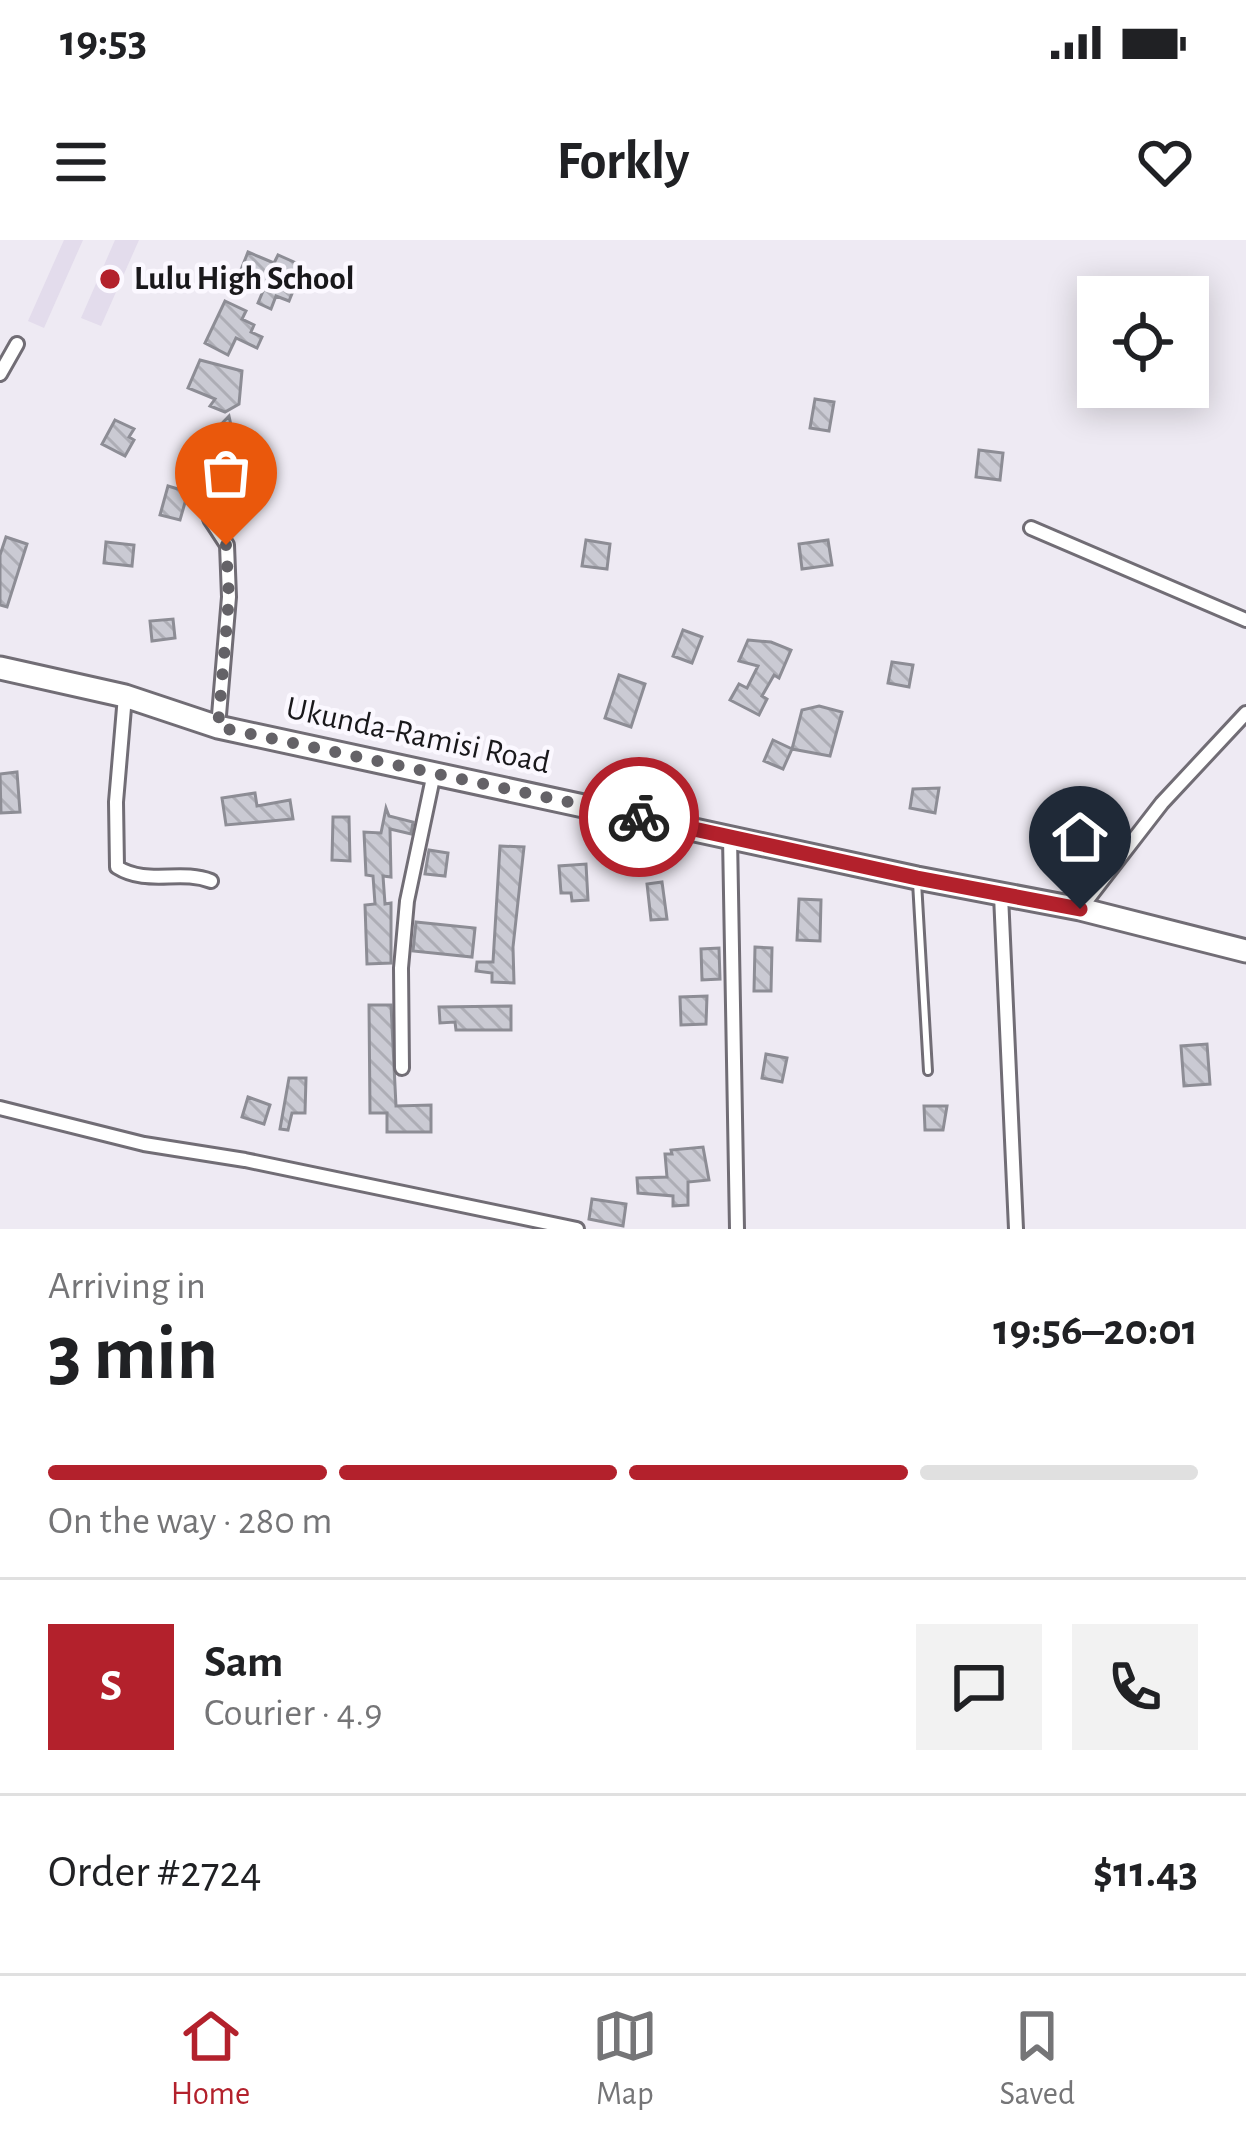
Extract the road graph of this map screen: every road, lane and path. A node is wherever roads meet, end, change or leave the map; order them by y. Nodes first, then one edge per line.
1 (17, 344) dead end
2 (0, 374) edge
3 (210, 519) dead end
4 (1031, 528) dead end
5 (1246, 620) edge
6 (0, 668) edge
7 (125, 696) junction
8 (1246, 712) edge
9 (218, 727) junction
10 (434, 773) junction
11 (730, 836) junction
12 (917, 878) junction
13 (212, 881) dead end
14 (1001, 895) junction
15 (1080, 909) junction
16 (1246, 951) edge
17 (402, 1068) dead end
18 (928, 1071) dead end
19 (0, 1108) edge
20 (577, 1229) edge
21 (737, 1229) edge
22 (1016, 1229) edge

1 - 2 street
3 - 9 street
4 - 5 street
6 - 7 highway, Ukunda-Ramisi Road
7 - 9 highway, Ukunda-Ramisi Road
7 - 13 street
8 - 15 street
9 - 10 highway, Ukunda-Ramisi Road
10 - 11 highway, Ukunda-Ramisi Road
10 - 17 street
11 - 12 highway, Ukunda-Ramisi Road
11 - 21 street
12 - 14 highway, Ukunda-Ramisi Road
12 - 18 lane
14 - 15 highway, Ukunda-Ramisi Road
14 - 22 street
15 - 16 highway, Ukunda-Ramisi Road
19 - 20 street

